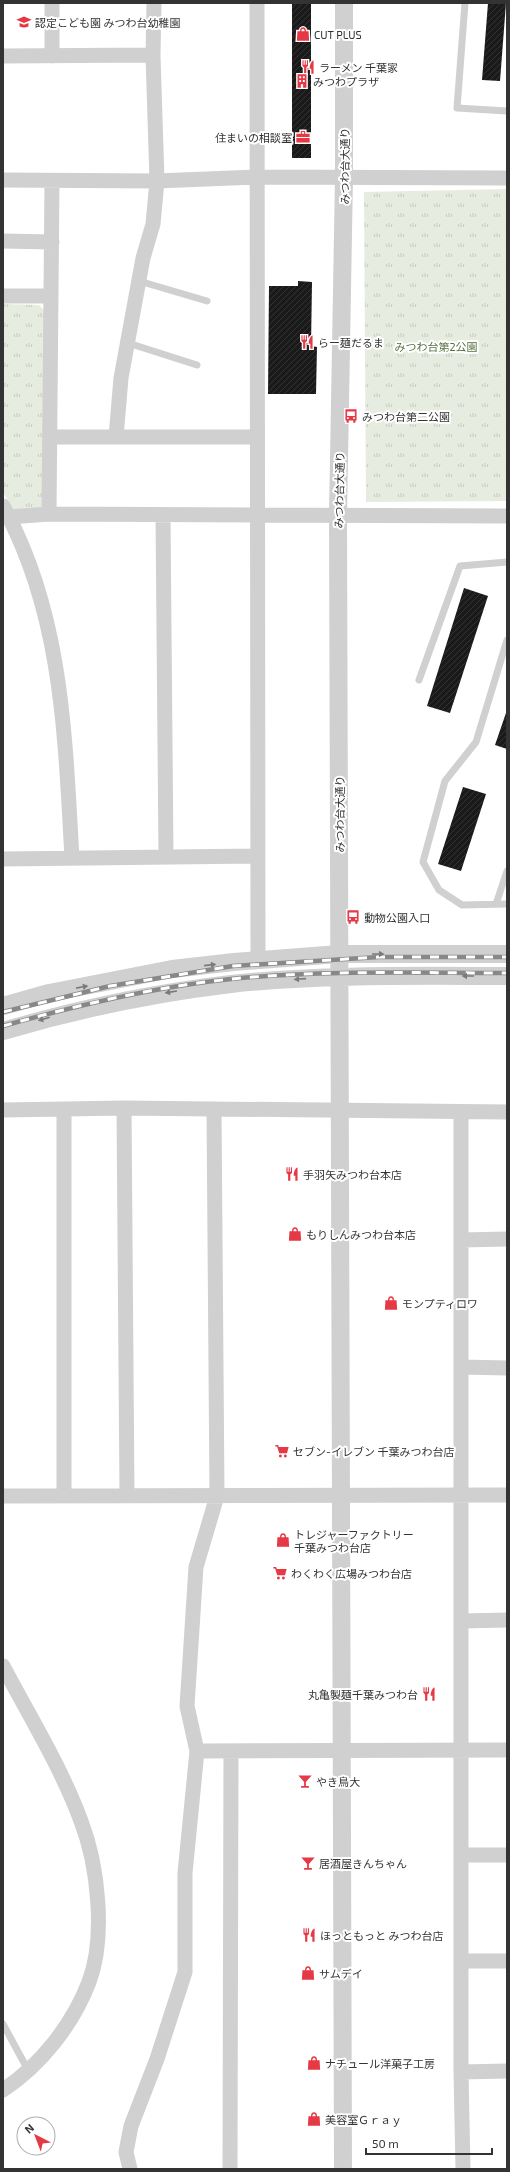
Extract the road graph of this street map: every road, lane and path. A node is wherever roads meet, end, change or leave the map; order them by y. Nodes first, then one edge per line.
1 (52, 3) edge
2 (154, 3) edge
3 (257, 3) edge
4 (344, 3) edge
5 (466, 3) edge
6 (153, 54) junction
7 (3, 56) edge
8 (52, 56) junction
9 (507, 111) edge
10 (256, 177) junction
11 (344, 177) junction
12 (507, 178) edge
13 (3, 180) edge
14 (52, 181) junction
15 (157, 181) junction
16 (3, 241) edge
17 (52, 242) junction
18 (139, 281) junction
19 (3, 296) edge
20 (51, 296) junction
21 (207, 302) dead end
22 (128, 343) junction
23 (197, 365) dead end
24 (50, 437) junction
25 (116, 437) junction
26 (257, 437) junction
27 (6, 512) edge
28 (49, 514) junction
29 (163, 515) junction
30 (257, 516) junction
31 (338, 516) junction
32 (507, 516) edge
33 (507, 562) edge
34 (507, 640) edge
35 (419, 680) dead end
36 (257, 856) junction
37 (166, 857) junction
38 (72, 858) junction
39 (3, 859) edge
40 (507, 871) edge
41 (496, 904) junction
42 (507, 904) edge
43 (339, 954) junction
44 (507, 954) edge
45 (258, 961) junction
46 (339, 976) junction
47 (507, 976) edge
48 (3, 1006) edge
49 (3, 1031) edge
50 (124, 1108) junction
51 (64, 1109) junction
52 (214, 1109) junction
53 (3, 1110) edge
54 (340, 1111) junction
55 (461, 1112) junction
56 (507, 1112) edge
57 (507, 1239) edge
58 (461, 1240) junction
59 (461, 1368) junction
60 (507, 1368) edge
61 (340, 1495) junction
62 (460, 1495) junction
63 (507, 1495) edge
64 (3, 1496) edge
65 (64, 1496) junction
66 (127, 1496) junction
67 (218, 1496) junction
68 (462, 1620) junction
69 (507, 1620) edge
70 (3, 1666) edge
71 (341, 1750) junction
72 (507, 1750) edge
73 (197, 1751) junction
74 (230, 1751) junction
75 (461, 1751) junction
76 (462, 1855) junction
77 (507, 1855) edge
78 (462, 1961) junction
79 (507, 1961) edge
80 (3, 2024) edge
81 (28, 2070) junction
82 (507, 2071) edge
83 (460, 2072) junction
84 (3, 2090) edge
85 (130, 2169) edge
86 (230, 2169) edge
87 (343, 2169) edge
88 (463, 2169) edge

1 - 8 street
2 - 6 street
3 - 10 street
4 - 11 street, みつわ台大通り
5 - 9 lane
6 - 8 street
6 - 15 street
7 - 8 street
10 - 11 street
10 - 15 street
10 - 26 street
11 - 12 street
11 - 31 street, みつわ台大通り
13 - 14 street
14 - 15 street
14 - 17 street
15 - 18 street
16 - 17 street
17 - 20 street
18 - 21 lane
18 - 22 street
19 - 20 street
20 - 24 street
22 - 23 lane
22 - 25 street
24 - 25 street
24 - 28 street
25 - 26 street
26 - 30 street
27 - 28 street
27 - 38 street
28 - 29 street
29 - 30 street
29 - 37 street
30 - 31 street
30 - 36 street
31 - 32 street
31 - 43 street, みつわ台大通り
33 - 35 lane
34 - 41 lane
36 - 37 street
36 - 45 street
37 - 38 street
38 - 39 street
40 - 41 lane
41 - 42 lane
43 -> 44 street
43 - 45 street
43 - 46 street, みつわ台大通り
48 -> 45 street
47 -> 46 street
46 -> 49 street
46 - 54 street, みつわ台大通り
50 - 51 street
50 - 52 street
50 - 66 street
51 - 53 street
51 - 65 street
52 - 54 street
52 - 67 street
54 - 55 street
54 - 61 street, みつわ台大通り
55 - 56 street
55 - 58 street
57 - 58 street
58 - 59 street
59 - 60 street
59 - 62 street
61 - 62 street
61 - 67 street
61 - 71 street, みつわ台大通り
62 - 63 street
62 - 68 street
64 - 65 street
65 - 66 street
66 - 67 street
67 - 73 street
68 - 69 street
68 - 75 street
70 - 81 street
71 - 74 street
71 - 75 street
71 - 87 street, みつわ台大通り
72 - 75 street
73 - 74 street
73 - 85 street
74 - 86 street
75 - 76 street
76 - 77 street
76 - 78 street
78 - 79 street
78 - 83 street
80 - 81 lane
81 - 84 street
82 - 83 street
83 - 88 street

